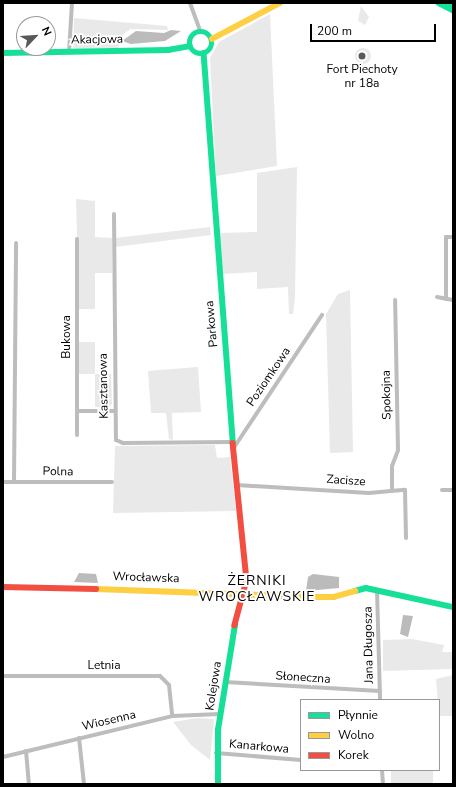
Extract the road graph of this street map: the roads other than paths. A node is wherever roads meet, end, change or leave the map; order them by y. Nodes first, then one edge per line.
1 (72, 3) edge
2 (190, 3) edge
3 (280, 3) edge
4 (439, 3) edge
5 (449, 3) edge
6 (453, 6) edge
7 (453, 10) edge
8 (200, 32) junction
9 (212, 39) junction
10 (190, 46) junction
11 (70, 52) junction
12 (3, 53) edge
13 (204, 53) junction
14 (114, 214) dead end
15 (453, 237) edge
16 (77, 239) dead end
17 (16, 243) dead end
18 (437, 297) dead end
19 (446, 299) junction
20 (395, 300) dead end
21 (453, 300) edge
22 (322, 315) dead end
23 (77, 411) junction
24 (115, 411) junction
25 (77, 435) dead end
26 (232, 442) junction
27 (233, 449) junction
28 (3, 482) edge
29 (14, 482) junction
30 (112, 482) dead end
31 (237, 485) junction
32 (392, 489) junction
33 (442, 490) dead end
34 (453, 490) edge
35 (406, 538) dead end
36 (3, 587) edge
37 (377, 589) junction
38 (243, 592) junction
39 (453, 607) edge
40 (3, 676) edge
41 (225, 682) junction
42 (380, 691) junction
43 (380, 699) edge
44 (220, 714) junction
45 (172, 716) junction
46 (79, 738) junction
47 (26, 751) junction
48 (216, 754) junction
49 (3, 757) edge
50 (300, 760) edge
51 (382, 771) edge
52 (29, 784) edge
53 (84, 784) edge
54 (218, 784) edge
55 (383, 784) edge

1 - 11 street
2 - 8 street
3 - 9 street
4 - 7 street
5 - 6 street
8 - 9 street
8 - 10 street
9 - 13 street
10 - 11 street, Akacjowa
10 - 13 street
11 - 12 street, Akacjowa
13 - 26 street, Parkowa
14 - 24 street, Kasztanowa
15 - 19 street
16 - 23 street, Bukowa
17 - 29 street
18 - 19 street
19 - 21 street
20 - 32 street, Spokojna
22 - 27 street, Poziomkowa
23 - 24 street
23 - 25 street, Bukowa
24 - 26 street, Kasztanowa
26 - 27 street, Parkowa
27 - 31 street, Parkowa
28 - 29 street, Polna
29 - 30 street, Polna
31 - 32 street, Zacisze
31 - 38 street, Parkowa
32 - 35 street
33 - 34 street
36 - 38 street, Wrocławska
37 - 38 street, Wrocławska
37 - 39 street, Wrocławska
37 - 42 street, Jana Długosza
38 - 41 street, Kolejowa
40 - 45 street, Letnia
41 - 42 street, Słoneczna
41 - 44 street, Kolejowa
42 - 43 street, Jana Długosza
44 - 45 street, Wiosenna
44 - 48 street, Kolejowa
45 - 46 street, Wiosenna
46 - 47 street, Wiosenna
46 - 53 street
47 - 49 street, Wiosenna
47 - 52 street
48 - 50 street, Kanarkowa
48 - 54 street, Kolejowa
51 - 55 street

